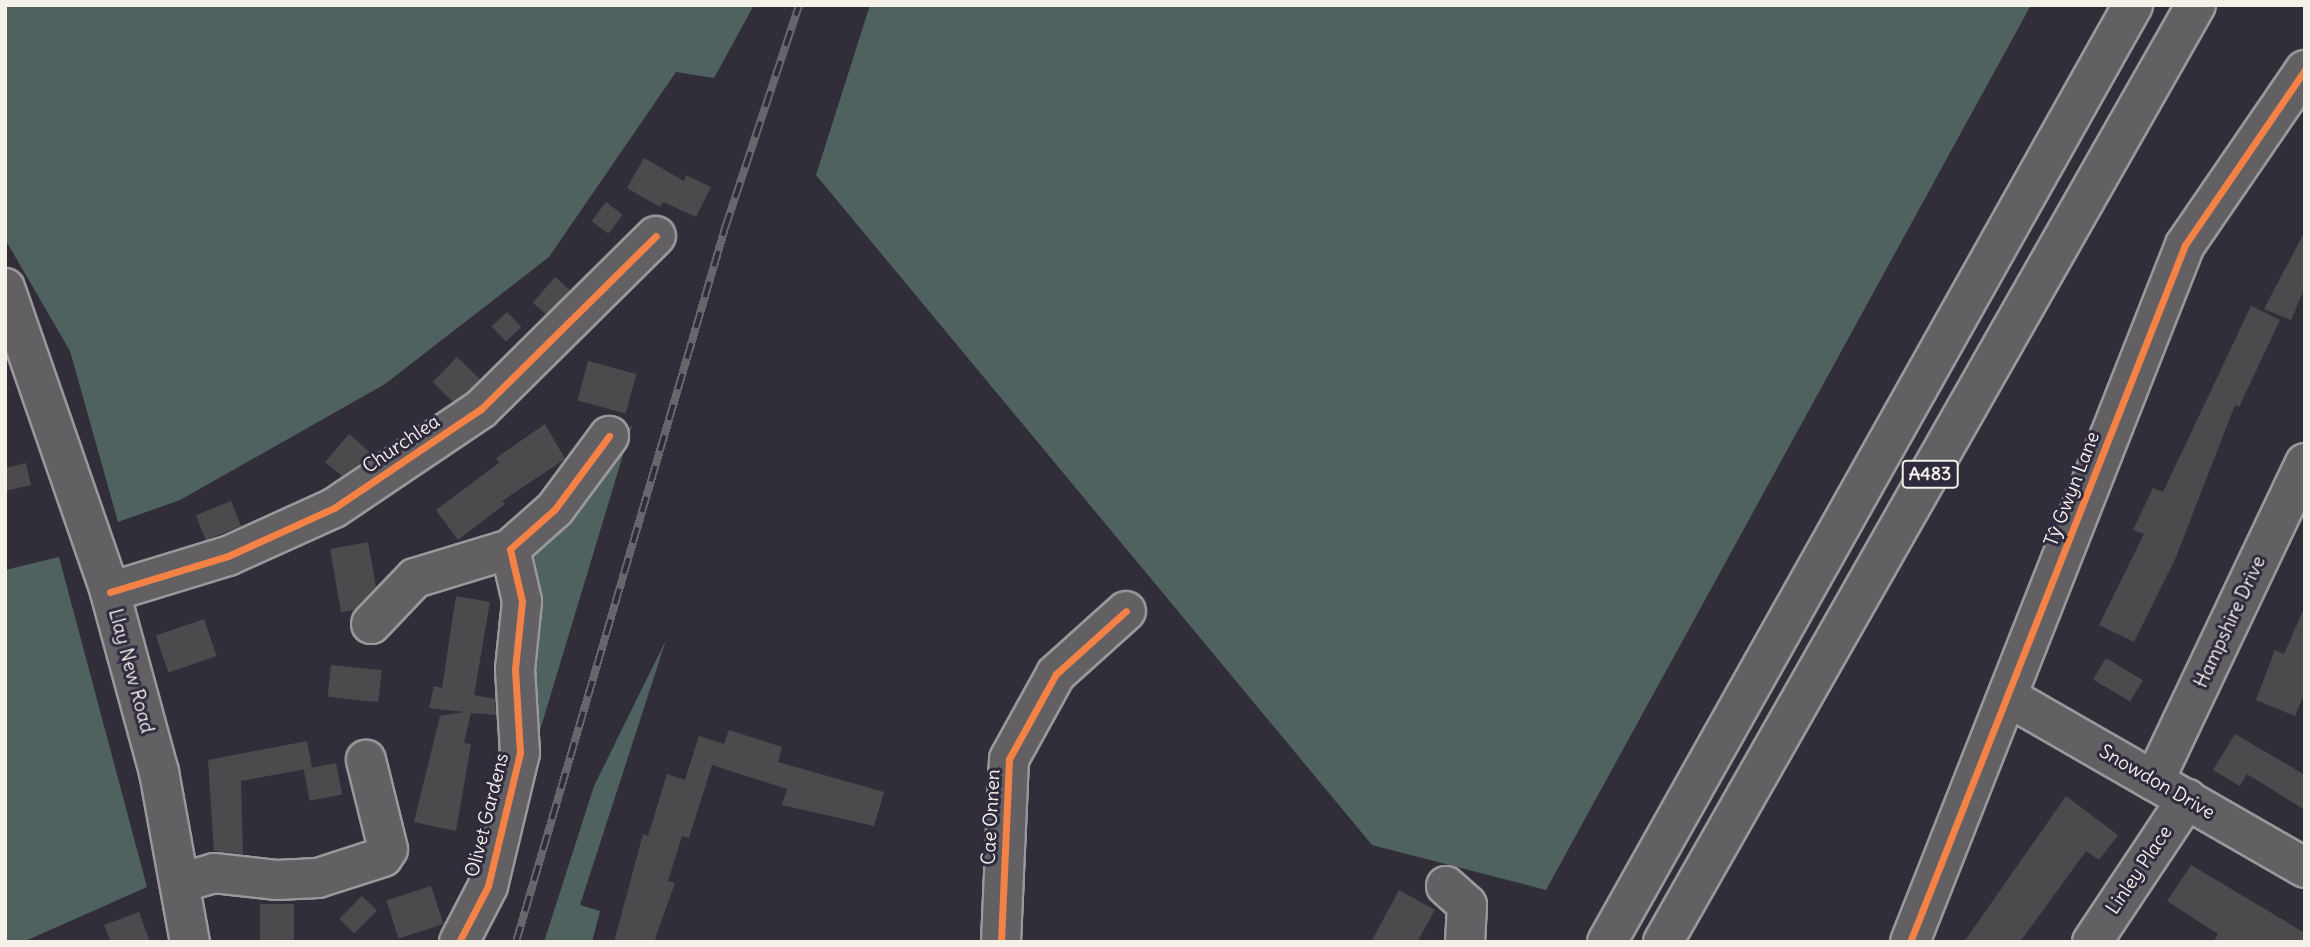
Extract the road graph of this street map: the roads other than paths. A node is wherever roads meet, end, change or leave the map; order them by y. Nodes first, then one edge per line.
1 (2133, 5) edge
2 (2196, 5) edge
3 (2305, 70) edge
4 (656, 236) dead end
5 (5, 288) edge
6 (14, 335) edge
7 (609, 436) dead end
8 (2305, 463) edge
9 (510, 549) junction
10 (110, 592) junction
11 (1126, 611) dead end
12 (371, 624) dead end
13 (2008, 697) junction
14 (366, 760) dead end
15 (2154, 780) junction
16 (2187, 799) junction
17 (2305, 868) edge
18 (180, 883) junction
19 (1446, 886) dead end
20 (191, 942) edge
21 (459, 942) edge
22 (1001, 942) edge
23 (1465, 942) edge
24 (1607, 942) edge
25 (1663, 942) edge
26 (1910, 942) edge
27 (2092, 942) edge

1 - 24 main road, A483
2 - 25 main road, A483
3 - 13 main road, Tŷ Gwyn Lane
4 - 10 main road, Churchlea
5 - 6 main road, Llay New Road
6 - 10 main road, Llay New Road
7 - 9 main road
8 - 15 main road, Hampshire Drive
9 - 12 main road
9 - 21 main road, Olivet Gardens
10 - 18 main road, Llay New Road
11 - 22 main road, Cae Onnen
13 - 15 main road, Snowdon Drive
13 - 26 main road, Tŷ Gwyn Lane
14 - 18 main road
15 - 16 main road, Snowdon Drive
16 - 17 main road, Snowdon Drive
16 - 27 main road, Linley Place
18 - 20 main road, Llay New Road
19 - 23 main road

